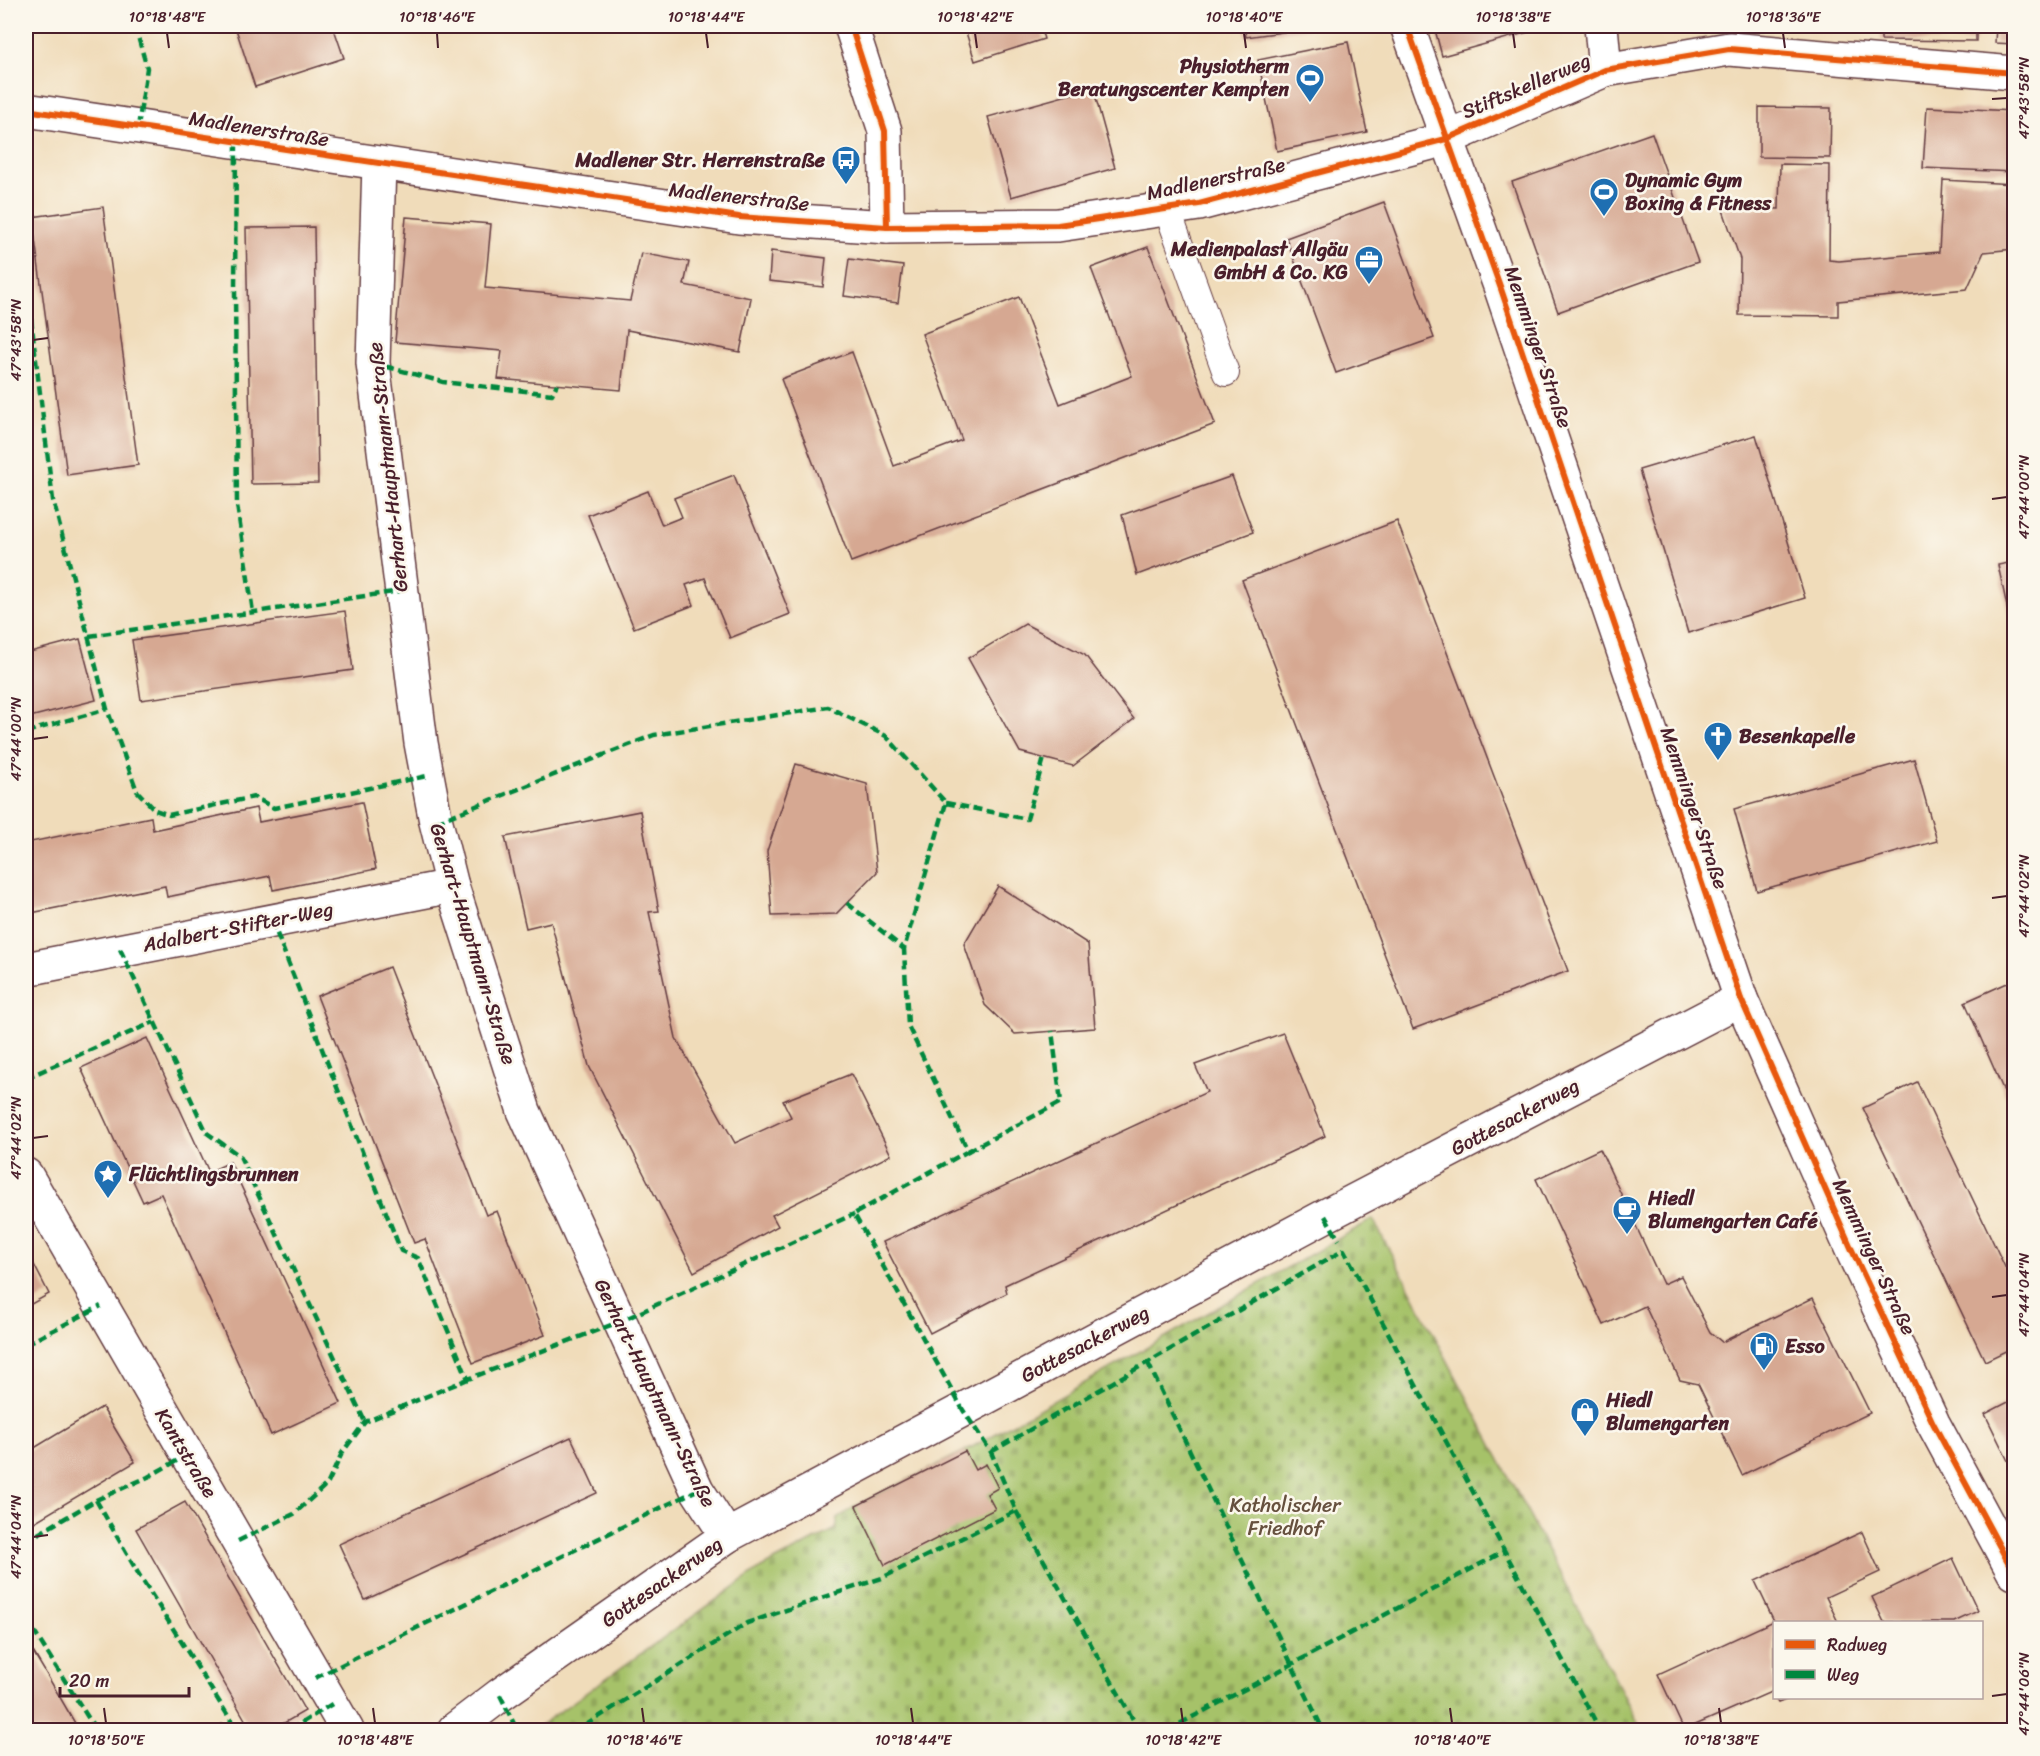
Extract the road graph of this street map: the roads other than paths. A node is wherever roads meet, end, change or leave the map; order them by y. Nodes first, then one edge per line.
1 (851, 26) edge
2 (1407, 26) edge
3 (1601, 26) edge
4 (1605, 70) junction
5 (2014, 73) edge
6 (26, 110) edge
7 (1446, 139) junction
8 (379, 164) junction
9 (1167, 209) junction
10 (887, 227) junction
11 (1226, 373) dead end
12 (452, 886) junction
13 (26, 969) edge
14 (1741, 999) junction
15 (26, 1175) edge
16 (727, 1536) junction
17 (2014, 1573) edge
18 (347, 1731) edge
19 (454, 1731) edge

1 - 10 street
2 - 7 street, Memminger Straße
3 - 4 street
4 - 5 street, Stiftskellerweg
4 - 7 street, Stiftskellerweg
6 - 8 street, Madlenerstraße
7 - 9 street, Madlenerstraße
7 - 14 street, Memminger Straße
8 - 10 street, Madlenerstraße
8 - 12 street, Gerhart-Hauptmann-Straße
9 - 10 street, Madlenerstraße
9 - 11 lane
12 - 13 street, Adalbert-Stifter-Weg
12 - 16 street, Gerhart-Hauptmann-Straße
14 - 16 street, Gottesackerweg
14 - 17 street, Memminger Straße
15 - 18 street, Kantstraße
16 - 19 street, Gottesackerweg

